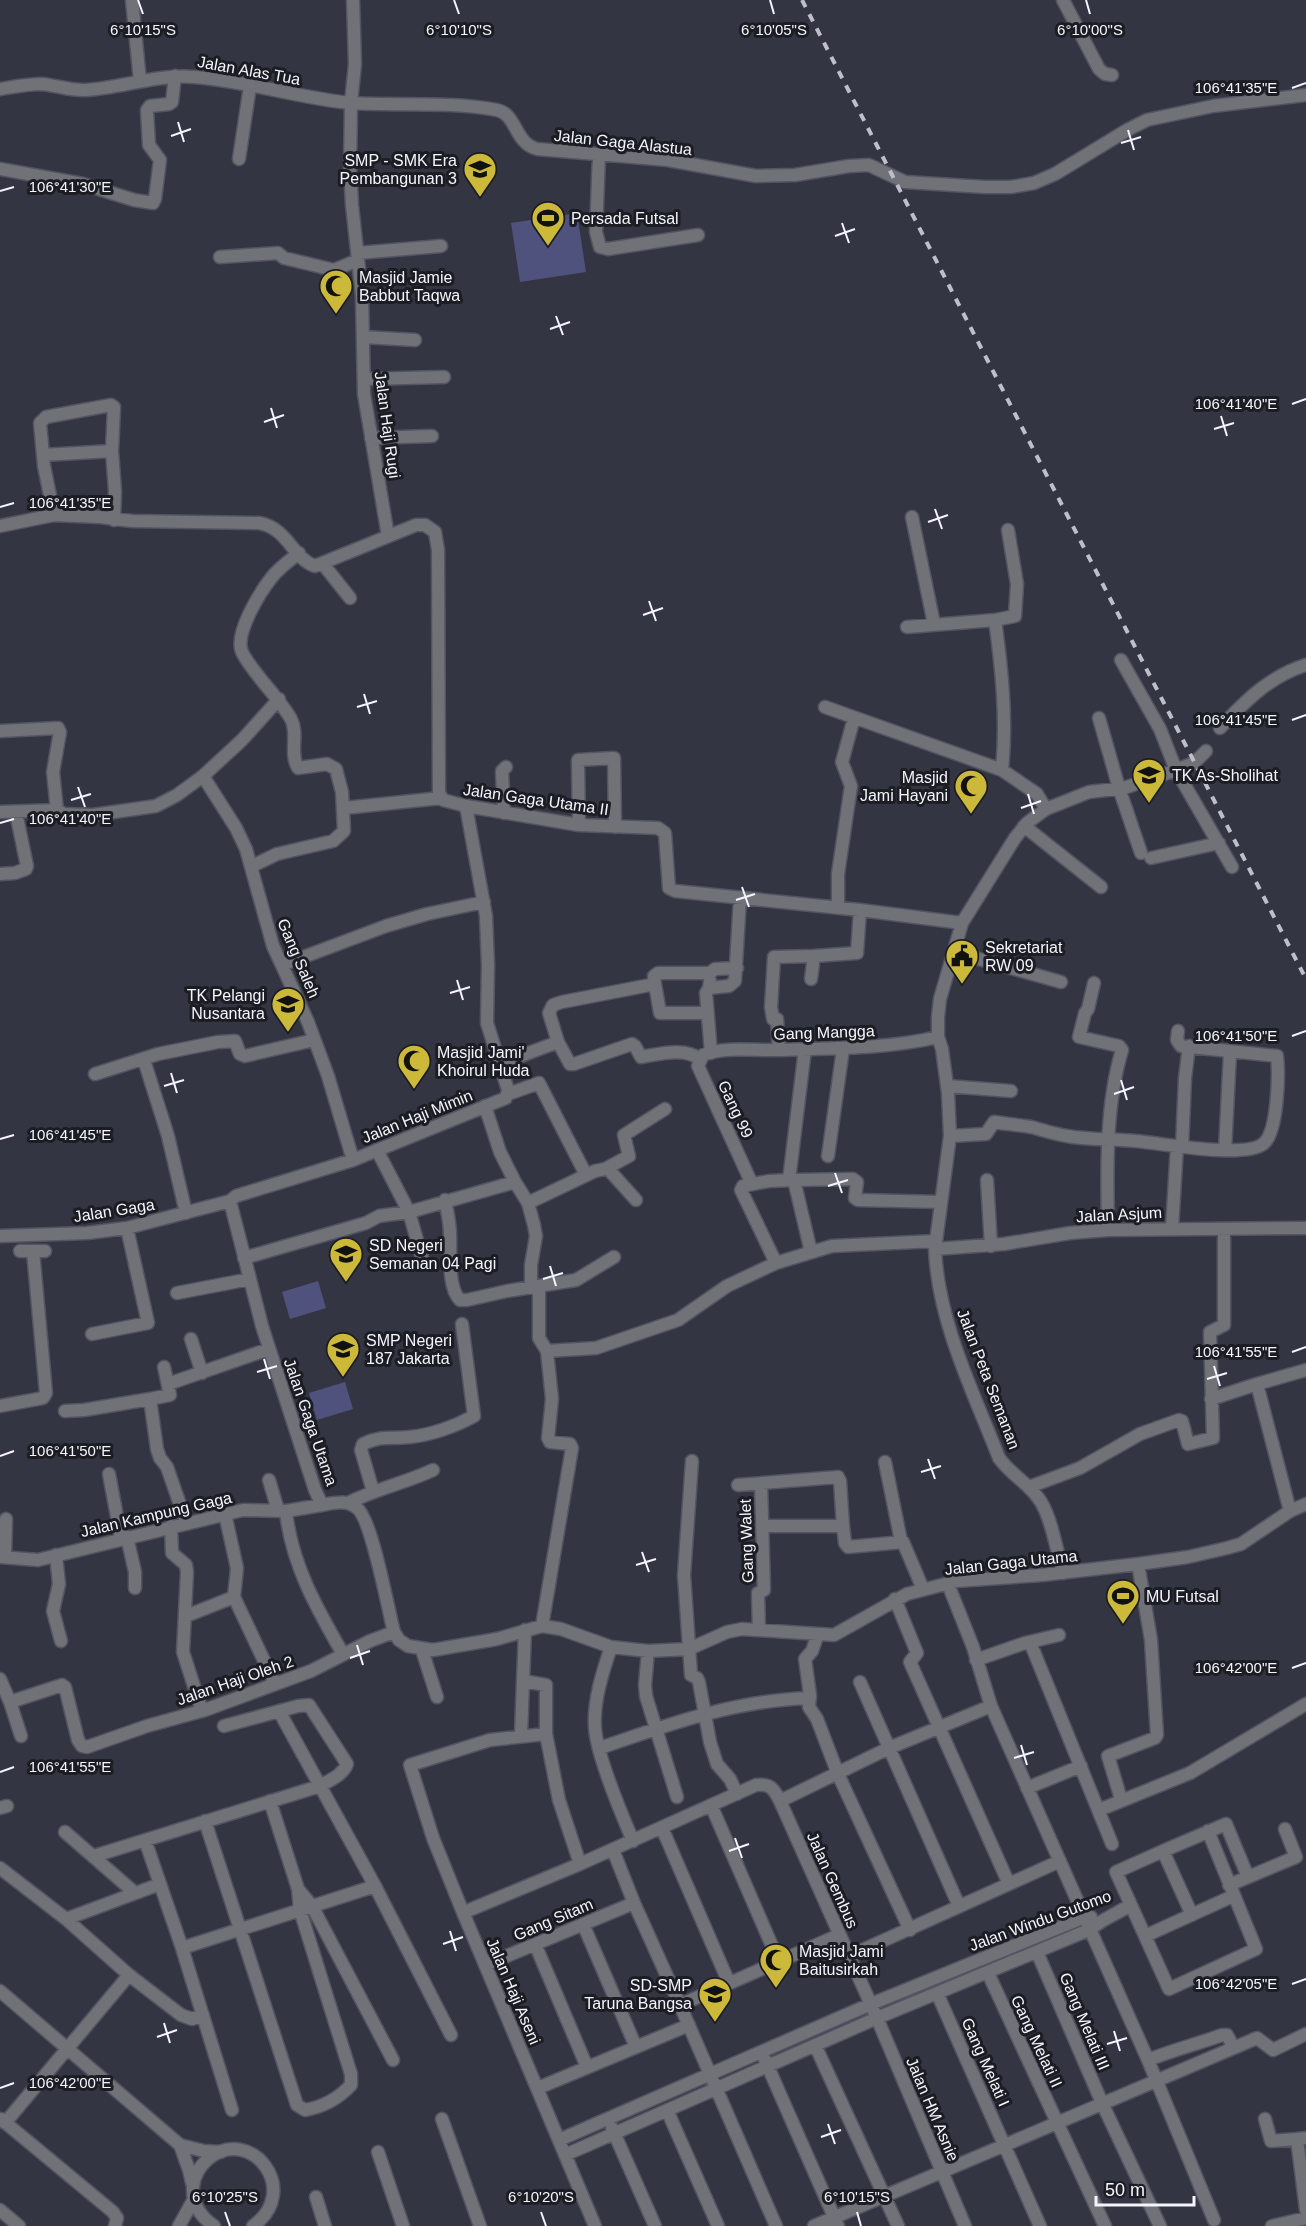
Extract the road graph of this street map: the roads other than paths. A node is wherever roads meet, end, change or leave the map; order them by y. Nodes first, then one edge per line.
1 (132, 0) edge
2 (353, 0) edge
3 (1063, 0) edge
4 (1112, 75) dead end
5 (175, 76) junction
6 (140, 81) junction
7 (250, 86) junction
8 (0, 89) edge
9 (1306, 95) edge
10 (351, 103) junction
11 (599, 154) junction
12 (239, 159) dead end
13 (0, 169) edge
14 (698, 235) dead end
15 (441, 246) dead end
16 (220, 256) dead end
17 (358, 257) junction
18 (363, 337) junction
19 (415, 340) dead end
20 (444, 377) dead end
21 (364, 379) junction
22 (432, 436) dead end
23 (371, 438) junction
24 (112, 451) junction
25 (43, 455) junction
26 (54, 515) junction
27 (912, 517) dead end
28 (114, 520) junction
29 (0, 526) edge
30 (1008, 530) dead end
31 (388, 536) junction
32 (299, 553) junction
33 (323, 564) junction
34 (350, 598) dead end
35 (995, 620) junction
36 (934, 624) junction
37 (908, 627) dead end
38 (1121, 660) dead end
39 (1304, 666) edge
40 (279, 699) junction
41 (825, 707) dead end
42 (854, 718) junction
43 (1099, 718) dead end
44 (1220, 728) dead end
45 (0, 731) edge
46 (1206, 751) dead end
47 (506, 767) dead end
48 (1002, 770) junction
49 (1176, 770) junction
50 (203, 776) junction
51 (1119, 788) junction
52 (441, 798) junction
53 (465, 806) junction
54 (344, 808) junction
55 (1046, 809) junction
56 (57, 810) junction
57 (0, 812) edge
58 (15, 813) junction
59 (504, 813) junction
60 (579, 825) junction
61 (1024, 826) junction
62 (615, 827) junction
63 (1219, 843) junction
64 (252, 866) junction
65 (1232, 867) dead end
66 (0, 874) edge
67 (1101, 887) dead end
68 (740, 898) junction
69 (484, 902) junction
70 (838, 908) junction
71 (860, 910) junction
72 (962, 923) junction
73 (954, 952) junction
74 (814, 956) junction
75 (282, 965) junction
76 (737, 968) junction
77 (710, 973) junction
78 (811, 979) dead end
79 (1061, 982) dead end
80 (1094, 983) dead end
81 (655, 984) junction
82 (710, 988) junction
83 (707, 1013) junction
84 (1178, 1031) dead end
85 (938, 1037) junction
86 (314, 1040) junction
87 (558, 1042) junction
88 (1189, 1046) junction
89 (805, 1049) junction
90 (843, 1049) junction
91 (779, 1050) junction
92 (1230, 1053) junction
93 (705, 1056) junction
94 (144, 1060) junction
95 (499, 1064) junction
96 (95, 1074) dead end
97 (947, 1086) junction
98 (1011, 1091) dead end
99 (508, 1094) junction
100 (485, 1106) junction
101 (665, 1109) dead end
102 (950, 1136) junction
103 (1109, 1141) junction
104 (1180, 1147) junction
105 (377, 1150) junction
106 (1225, 1150) junction
107 (828, 1156) dead end
108 (353, 1160) junction
109 (604, 1168) junction
110 (586, 1175) junction
111 (791, 1180) junction
112 (987, 1180) dead end
113 (515, 1182) junction
114 (752, 1184) junction
115 (445, 1200) junction
116 (636, 1200) dead end
117 (231, 1201) junction
118 (941, 1202) junction
119 (528, 1203) junction
120 (409, 1212) junction
121 (186, 1214) junction
122 (127, 1228) junction
123 (1172, 1228) junction
124 (1306, 1228) edge
125 (1224, 1229) junction
126 (1108, 1230) junction
127 (0, 1236) edge
128 (935, 1245) junction
129 (991, 1245) junction
130 (33, 1251) dead end
131 (812, 1252) junction
132 (614, 1257) dead end
133 (244, 1258) junction
134 (423, 1261) dead end
135 (776, 1263) junction
136 (250, 1279) junction
137 (535, 1287) junction
138 (177, 1293) dead end
139 (462, 1324) dead end
140 (92, 1334) dead end
141 (191, 1339) dead end
142 (268, 1349) junction
143 (547, 1351) junction
144 (164, 1367) dead end
145 (1306, 1370) edge
146 (202, 1373) junction
147 (168, 1384) junction
148 (1257, 1384) junction
149 (150, 1399) junction
150 (1211, 1399) junction
151 (0, 1406) edge
152 (65, 1411) dead end
153 (692, 1461) dead end
154 (885, 1462) dead end
155 (433, 1470) dead end
156 (109, 1474) dead end
157 (269, 1480) dead end
158 (761, 1483) junction
159 (738, 1485) dead end
160 (1029, 1486) junction
161 (373, 1491) junction
162 (348, 1503) junction
163 (1306, 1504) edge
164 (322, 1505) junction
165 (282, 1510) junction
166 (1290, 1511) junction
167 (225, 1514) junction
168 (6, 1519) dead end
169 (186, 1522) junction
170 (171, 1526) junction
171 (763, 1526) junction
172 (843, 1526) junction
173 (124, 1538) junction
174 (901, 1541) junction
175 (56, 1555) junction
176 (3, 1557) edge
177 (1138, 1564) junction
178 (1064, 1573) junction
179 (948, 1584) junction
180 (135, 1588) dead end
181 (923, 1589) junction
182 (234, 1597) junction
183 (895, 1599) junction
184 (186, 1616) junction
185 (542, 1626) junction
186 (525, 1630) junction
187 (759, 1630) junction
188 (394, 1632) junction
189 (818, 1634) junction
190 (1059, 1635) dead end
191 (61, 1641) dead end
192 (1030, 1642) junction
193 (611, 1647) junction
194 (689, 1649) junction
195 (422, 1650) junction
196 (648, 1651) junction
197 (343, 1654) junction
198 (976, 1660) junction
199 (0, 1679) edge
200 (523, 1681) junction
201 (860, 1682) dead end
202 (275, 1684) junction
203 (5, 1696) edge
204 (437, 1697) dead end
205 (810, 1698) junction
206 (1306, 1704) edge
207 (991, 1706) junction
208 (202, 1710) junction
209 (279, 1711) junction
210 (704, 1714) junction
211 (224, 1726) dead end
212 (940, 1726) junction
213 (654, 1728) junction
214 (546, 1734) junction
215 (521, 1735) junction
216 (21, 1736) dead end
217 (600, 1748) junction
218 (889, 1748) junction
219 (1082, 1766) junction
220 (838, 1774) junction
221 (320, 1786) junction
222 (1027, 1788) junction
223 (737, 1794) junction
224 (677, 1797) dead end
225 (1122, 1799) junction
226 (270, 1801) junction
227 (780, 1801) junction
228 (711, 1805) junction
229 (1099, 1810) junction
230 (205, 1821) junction
231 (662, 1828) junction
232 (1284, 1829) dead end
233 (1208, 1831) junction
234 (65, 1832) dead end
235 (145, 1840) junction
236 (633, 1841) junction
237 (1112, 1844) dead end
238 (613, 1850) junction
239 (1163, 1851) junction
240 (94, 1856) junction
241 (1060, 1861) junction
242 (580, 1864) junction
243 (0, 1868) edge
244 (1248, 1877) junction
245 (160, 1884) junction
246 (1009, 1884) junction
247 (375, 1886) junction
248 (1231, 1890) junction
249 (135, 1893) junction
250 (634, 1903) junction
251 (1130, 1905) junction
252 (959, 1906) junction
253 (306, 1908) junction
254 (464, 1912) junction
255 (1192, 1915) junction
256 (1085, 1917) junction
257 (66, 1919) junction
258 (583, 1924) junction
259 (240, 1929) junction
260 (1091, 1929) junction
261 (910, 1930) junction
262 (839, 1935) junction
263 (1144, 1936) junction
264 (535, 1944) junction
265 (182, 1948) junction
266 (1037, 1952) junction
267 (849, 1956) junction
268 (780, 1962) junction
269 (484, 1965) junction
270 (988, 1972) junction
271 (948, 1973) junction
272 (129, 1975) junction
273 (729, 1983) junction
274 (953, 1986) junction
275 (0, 1991) edge
276 (937, 1993) junction
277 (871, 2004) junction
278 (680, 2005) junction
279 (203, 2015) junction
280 (877, 2018) junction
281 (689, 2025) junction
282 (1306, 2034) edge
283 (451, 2036) dead end
284 (815, 2045) junction
285 (636, 2047) junction
286 (1234, 2048) junction
287 (66, 2049) junction
288 (762, 2052) junction
289 (393, 2060) dead end
290 (1148, 2060) junction
291 (768, 2066) junction
292 (588, 2067) junction
293 (712, 2074) junction
294 (1156, 2080) junction
295 (538, 2088) junction
296 (718, 2089) junction
297 (1102, 2103) junction
298 (232, 2110) dead end
299 (667, 2110) junction
300 (442, 2119) dead end
301 (608, 2119) junction
302 (1265, 2119) dead end
303 (3, 2121) edge
304 (1056, 2123) junction
305 (614, 2133) junction
306 (1302, 2138) edge
307 (559, 2140) junction
308 (180, 2145) junction
309 (1004, 2145) junction
310 (221, 2152) junction
311 (378, 2152) dead end
312 (565, 2155) junction
313 (941, 2171) junction
314 (193, 2194) junction
315 (885, 2196) junction
316 (316, 2197) dead end
317 (0, 2210) edge
318 (1306, 2210) edge
319 (1306, 2218) edge
320 (836, 2222) edge
321 (1216, 2224) edge
322 (19, 2226) edge
323 (115, 2226) edge
324 (178, 2226) edge
325 (214, 2226) edge
326 (253, 2226) edge
327 (325, 2226) edge
328 (403, 2226) edge
329 (480, 2226) edge
330 (595, 2226) edge
331 (655, 2226) edge
332 (718, 2226) edge
333 (776, 2226) edge
334 (814, 2226) edge
335 (898, 2226) edge
336 (965, 2226) edge
337 (1040, 2226) edge
338 (1105, 2226) edge
339 (1160, 2226) edge
340 (1272, 2226) edge

1 - 6 street
2 - 10 street, Jalan Haji Rugi
3 - 4 street
5 - 6 street, Jalan Alas Tua
5 - 7 street, Jalan Alas Tua
5 - 13 street
6 - 8 street, Jalan Alas Tua
7 - 10 street, Jalan Alas Tua
7 - 12 street
9 - 11 street, Jalan Gaga Alastua
10 - 11 street, Jalan Gaga Alastua
10 - 17 street, Jalan Haji Rugi
11 - 14 street
15 - 17 street
16 - 17 street
17 - 18 street, Jalan Haji Rugi
18 - 19 street
18 - 21 street, Jalan Haji Rugi
20 - 21 street
21 - 23 street, Jalan Haji Rugi
22 - 23 street
23 - 31 street, Jalan Haji Rugi
24 - 25 street
24 - 25 street
24 - 28 street
25 - 26 street
26 - 28 street
26 - 29 street
27 - 36 street
28 - 32 street
30 - 35 street
31 - 33 street
31 - 52 street, Jalan Gaga Utama II
32 - 33 street
32 - 40 street
33 - 34 street
35 - 36 street
35 - 48 street
36 - 37 street
38 - 49 street
39 - 44 street
40 - 50 street
40 - 54 street
41 - 42 street
42 - 48 street
42 - 70 street
43 - 51 street
45 - 56 street
46 - 49 street, Jalan Peta Semanan
47 - 59 street
48 - 55 street
49 - 51 street, Jalan Peta Semanan
49 - 63 street
50 - 56 street
50 - 64 street, Gang Saleh
51 - 55 street, Jalan Peta Semanan
51 - 63 street
52 - 53 street, Jalan Gaga Utama II
52 - 54 street
53 - 59 street, Jalan Gaga Utama II
53 - 69 street
54 - 64 street
55 - 61 street, Jalan Peta Semanan
56 - 58 street
57 - 58 street
58 - 66 street
59 - 60 street, Jalan Gaga Utama II
60 - 62 street, Jalan Gaga Utama II
60 - 62 street
61 - 67 street
61 - 72 street, Jalan Peta Semanan
62 - 68 street, Jalan Gaga Utama II
63 - 65 street
64 - 75 street, Gang Saleh
68 - 70 street, Jalan Gaga Utama II
68 - 76 street
69 - 75 street
69 - 95 street
70 - 71 street, Jalan Gaga Utama II
71 - 72 street, Jalan Gaga Utama II
71 - 74 street
72 - 73 street, Jalan Peta Semanan
73 - 79 street
73 - 85 street, Jalan Peta Semanan
74 - 78 street
74 - 91 street
75 - 86 street, Gang Saleh
76 - 77 street
76 - 82 street
77 - 81 street
77 - 82 street, Gang 99
80 - 103 street
81 - 83 street
81 - 87 street
82 - 83 street, Gang 99
83 - 93 street, Gang 99
84 - 88 street
85 - 90 street, Gang Mangga
85 - 97 street, Jalan Peta Semanan
86 - 94 street
86 - 108 street, Gang Saleh
87 - 93 street, Gang Mangga
87 - 95 street
88 - 92 street
88 - 104 street
89 - 90 street, Gang Mangga
89 - 91 street, Gang Mangga
89 - 111 street
90 - 107 street
91 - 93 street, Gang Mangga
92 - 106 street
92 - 106 street
93 - 114 street, Gang 99
94 - 96 street
94 - 121 street
95 - 99 street
97 - 98 street
97 - 102 street, Jalan Peta Semanan
99 - 100 street, Jalan Haji Mimin
99 - 110 street, Jalan Haji Mimin
100 - 105 street, Jalan Haji Mimin
100 - 113 street
101 - 109 street
102 - 103 street
102 - 118 street, Jalan Peta Semanan
103 - 104 street
103 - 126 street
104 - 106 street
104 - 123 street
105 - 108 street, Jalan Haji Mimin
105 - 120 street
108 - 117 street, Jalan Haji Mimin
109 - 110 street
109 - 116 street
110 - 119 street
111 - 114 street
111 - 118 street
111 - 131 street
112 - 129 street
113 - 115 street
113 - 119 street
114 - 135 street
115 - 120 street
115 - 137 street
117 - 121 street, Jalan Gaga
117 - 133 street, Jalan Gaga Utama
118 - 128 street, Jalan Peta Semanan
119 - 137 street
120 - 133 street
120 - 134 street
121 - 122 street, Jalan Gaga
122 - 127 street, Jalan Gaga
122 - 140 street
123 - 125 street, Jalan Asjum
123 - 126 street, Jalan Asjum
124 - 125 street, Jalan Asjum
125 - 150 street
126 - 129 street, Jalan Asjum
128 - 129 street, Jalan Asjum
128 - 131 street, Jalan Asjum
128 - 160 street, Jalan Peta Semanan
130 - 151 street
131 - 135 street, Jalan Asjum
132 - 137 street
133 - 136 street, Jalan Gaga Utama
135 - 143 street, Jalan Asjum
136 - 138 street
136 - 142 street, Jalan Gaga Utama
137 - 143 street
139 - 161 street
141 - 146 street
142 - 146 street
142 - 164 street, Jalan Gaga Utama
143 - 185 street
144 - 147 street
145 - 148 street
146 - 147 street
147 - 149 street
148 - 150 street
148 - 166 street
149 - 152 street
149 - 169 street
150 - 160 street
153 - 194 street
154 - 174 street
155 - 161 street
156 - 173 street
157 - 165 street
158 - 159 street
158 - 171 street, Gang Walet
158 - 172 street
160 - 178 street, Jalan Peta Semanan
161 - 162 street
162 - 164 street, Jalan Gaga Utama
162 - 188 street, Jalan Gaga Utama
163 - 166 street, Jalan Gaga Utama
164 - 165 street, Jalan Kampung Gaga
165 - 167 street, Jalan Kampung Gaga
165 - 197 street
166 - 177 street, Jalan Gaga Utama
167 - 169 street, Jalan Kampung Gaga
167 - 182 street
168 - 176 street
169 - 170 street, Jalan Kampung Gaga
170 - 173 street, Jalan Kampung Gaga
170 - 184 street
171 - 172 street
171 - 187 street, Gang Walet
172 - 174 street
173 - 175 street, Jalan Kampung Gaga
173 - 180 street
174 - 181 street
175 - 176 street, Jalan Kampung Gaga
175 - 191 street
177 - 178 street, Jalan Gaga Utama
177 - 225 street
178 - 179 street, Jalan Gaga Utama
179 - 181 street, Jalan Gaga Utama
179 - 198 street
181 - 183 street, Jalan Gaga Utama
182 - 184 street
182 - 202 street
183 - 189 street, Jalan Gaga Utama
183 - 212 street
184 - 208 street
185 - 186 street, Jalan Gaga Utama
185 - 193 street, Jalan Gaga Utama
186 - 195 street, Jalan Gaga Utama
186 - 200 street
187 - 189 street, Jalan Gaga Utama
187 - 194 street, Jalan Gaga Utama
188 - 195 street
188 - 197 street, Jalan Haji Oleh 2
189 - 205 street
190 - 192 street
192 - 198 street
192 - 219 street
193 - 196 street, Jalan Gaga Utama
193 - 217 street
194 - 196 street, Jalan Gaga Utama
194 - 210 street
195 - 204 street
196 - 213 street
197 - 202 street, Jalan Haji Oleh 2
198 - 207 street
199 - 203 street
200 - 214 street
200 - 215 street
201 - 218 street
202 - 208 street, Jalan Haji Oleh 2
203 - 208 street, Jalan Haji Oleh 2
203 - 216 street
205 - 210 street
205 - 220 street
206 - 225 street
207 - 212 street
207 - 222 street
209 - 211 street
209 - 221 street
209 - 221 street
210 - 213 street
210 - 223 street
212 - 218 street
212 - 246 street
213 - 217 street
213 - 224 street
214 - 215 street
214 - 242 street
215 - 254 street, Jalan Haji Aseni
217 - 236 street
218 - 220 street
218 - 252 street
219 - 222 street
219 - 229 street
220 - 227 street
220 - 261 street
221 - 226 street
221 - 247 street
222 - 241 street
223 - 227 street
223 - 228 street
225 - 229 street
226 - 230 street
226 - 253 street
227 - 262 street, Jalan Gembus
228 - 231 street
228 - 268 street
229 - 237 street
230 - 235 street
230 - 259 street
231 - 236 street
231 - 273 street
232 - 244 street
233 - 239 street
233 - 244 street
233 - 248 street
234 - 240 street
235 - 240 street
235 - 245 street
236 - 238 street
238 - 242 street
238 - 250 street
239 - 251 street
239 - 255 street
240 - 249 street
241 - 246 street
241 - 256 street
242 - 254 street
243 - 257 street
244 - 248 street
245 - 249 street
245 - 265 street
246 - 252 street
247 - 253 street
247 - 283 street
248 - 255 street
248 - 263 street
249 - 257 street
250 - 258 street, Gang Sitam
250 - 278 street
251 - 256 street, Jalan Windu Gutomo
251 - 260 street, Jalan Windu Gutomo
251 - 263 street
252 - 261 street
253 - 259 street
253 - 259 street
253 - 289 street
254 - 269 street, Jalan Haji Aseni
255 - 263 street
256 - 260 street
256 - 271 street, Jalan Windu Gutomo
257 - 272 street
258 - 264 street, Gang Sitam
258 - 285 street
259 - 265 street
260 - 266 street, Jalan Windu Gutomo
260 - 290 street
261 - 267 street
262 - 267 street, Jalan Gembus
262 - 268 street
264 - 269 street, Gang Sitam
264 - 292 street
265 - 279 street
266 - 270 street, Jalan Windu Gutomo
266 - 297 street, Gang Melati III
267 - 277 street, Jalan Gembus
268 - 273 street
269 - 295 street, Jalan Haji Aseni
270 - 274 street, Jalan Windu Gutomo
270 - 304 street, Gang Melati II
271 - 274 street
271 - 277 street, Jalan Windu Gutomo
272 - 279 street
272 - 287 street
273 - 278 street
274 - 276 street, Jalan Windu Gutomo
275 - 287 street
276 - 280 street, Jalan Windu Gutomo
276 - 309 street, Gang Melati I
277 - 280 street, Jalan HM Asnie
277 - 288 street, Jalan Windu Gutomo
278 - 281 street
279 - 298 street
280 - 284 street, Jalan Windu Gutomo
280 - 313 street, Jalan HM Asnie
281 - 285 street
281 - 293 street
282 - 286 street
284 - 291 street, Jalan Windu Gutomo
284 - 315 street
285 - 292 street
286 - 290 street
286 - 294 street
287 - 303 street
287 - 308 street
288 - 291 street
288 - 293 street, Jalan Windu Gutomo
290 - 294 street
291 - 296 street, Jalan Windu Gutomo
291 - 320 street
292 - 295 street
293 - 296 street
293 - 301 street, Jalan Windu Gutomo
294 - 297 street
294 - 321 street
295 - 307 street, Jalan Haji Aseni
296 - 299 street, Jalan Windu Gutomo
296 - 333 street
297 - 304 street
297 - 339 street, Gang Melati III
299 - 305 street, Jalan Windu Gutomo
299 - 332 street
300 - 329 street
301 - 305 street
301 - 307 street, Jalan Windu Gutomo
302 - 306 street
303 - 323 street
304 - 309 street
304 - 338 street, Gang Melati II
305 - 312 street, Jalan Windu Gutomo
305 - 331 street
306 - 318 street
307 - 312 street, Jalan Haji Aseni
308 - 310 street
308 - 314 street
309 - 313 street
309 - 337 street, Gang Melati I
310 - 314 street
310 - 326 street
311 - 328 street
312 - 330 street, Jalan Haji Aseni
313 - 315 street
313 - 336 street, Jalan HM Asnie
314 - 324 street
314 - 325 street
315 - 320 street
315 - 335 street
316 - 327 street
317 - 322 street
319 - 340 street
320 - 334 street

